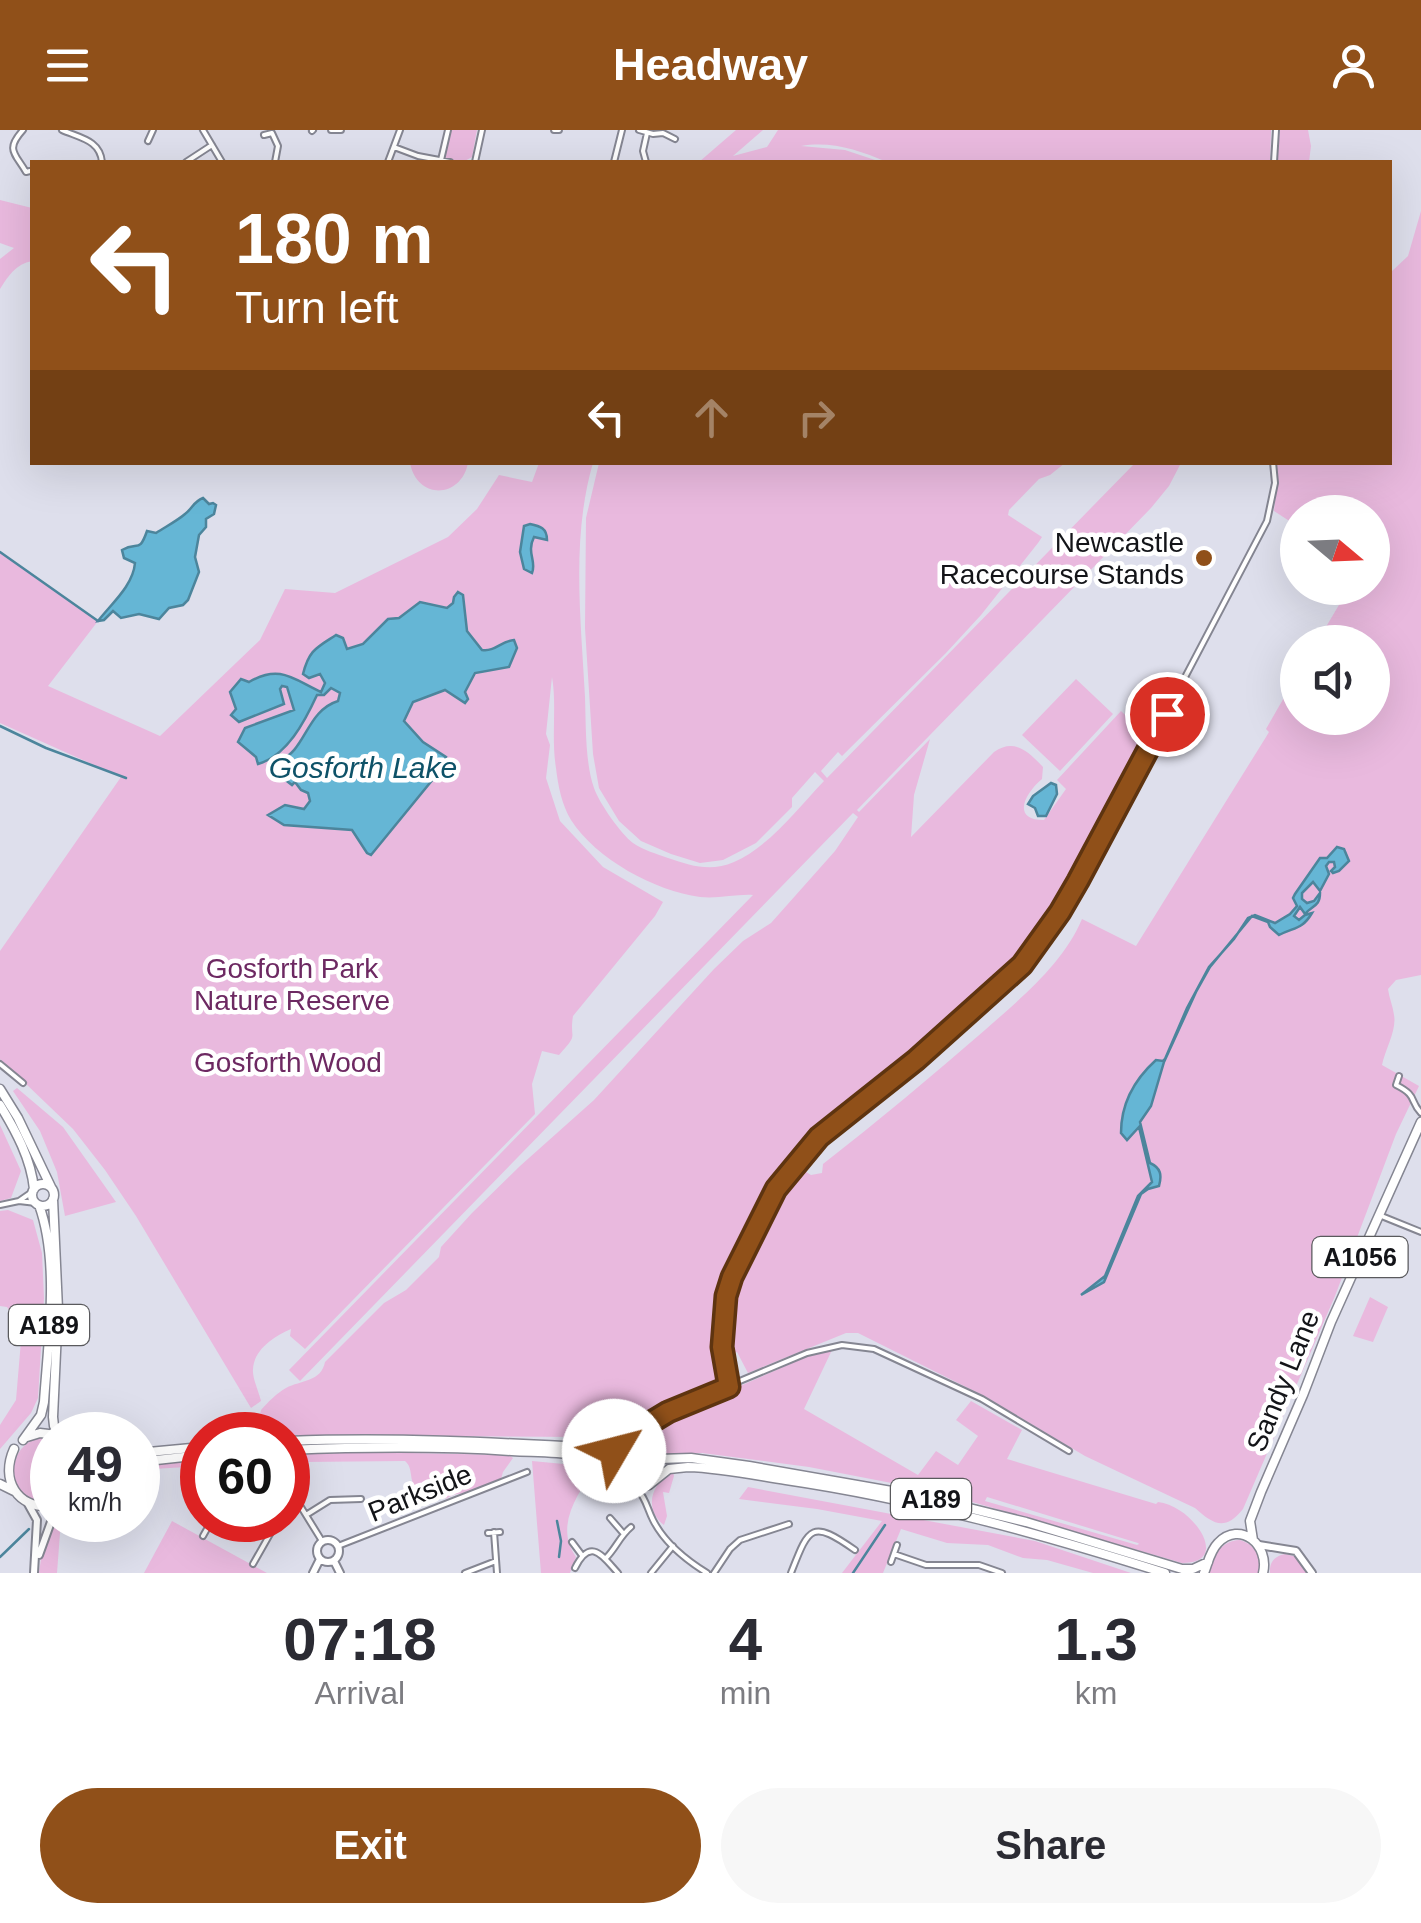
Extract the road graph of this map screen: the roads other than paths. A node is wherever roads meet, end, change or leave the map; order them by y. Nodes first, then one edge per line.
1 (24, 130) edge
2 (62, 130) edge
3 (154, 130) edge
4 (203, 130) edge
5 (331, 130) edge
6 (341, 130) edge
7 (400, 130) edge
8 (448, 130) edge
9 (482, 130) edge
10 (622, 130) edge
11 (639, 130) edge
12 (1276, 130) edge
13 (75, 132) edge
14 (663, 132) edge
15 (648, 133) junction
16 (264, 135) dead end
17 (676, 138) dead end
18 (148, 141) dead end
19 (286, 144) dead end
20 (212, 145) junction
21 (278, 146) junction
22 (394, 147) junction
23 (102, 160) edge
24 (189, 160) edge
25 (221, 160) edge
26 (274, 160) edge
27 (389, 160) edge
28 (441, 160) edge
29 (475, 160) edge
30 (614, 160) edge
31 (645, 160) edge
32 (1274, 160) edge
33 (26, 172) edge
34 (1273, 465) edge
35 (1, 1068) edge
36 (1399, 1076) dead end
37 (22, 1083) dead end
38 (0, 1089) edge
39 (0, 1105) edge
40 (1421, 1112) edge
41 (1421, 1122) edge
42 (51, 1187) junction
43 (33, 1190) junction
44 (54, 1199) junction
45 (20, 1201) junction
46 (37, 1204) junction
47 (0, 1205) edge
48 (1379, 1215) junction
49 (1421, 1232) edge
50 (729, 1387) junction
51 (52, 1412) edge
52 (650, 1424) junction
53 (30, 1437) edge
54 (23, 1440) junction
55 (310, 1441) edge
56 (620, 1442) junction
57 (644, 1443) junction
58 (1060, 1446) junction
59 (14, 1449) junction
60 (310, 1449) edge
61 (1069, 1451) dead end
62 (1056, 1452) dead end
63 (0, 1462) edge
64 (512, 1468) dead end
65 (527, 1472) dead end
66 (620, 1472) junction
67 (516, 1477) junction
68 (653, 1481) junction
69 (631, 1482) junction
70 (0, 1484) edge
71 (14, 1491) junction
72 (1261, 1492) junction
73 (362, 1499) dead end
74 (26, 1502) junction
75 (647, 1502) junction
76 (30, 1503) edge
77 (310, 1513) edge
78 (610, 1518) dead end
79 (310, 1522) edge
80 (790, 1524) dead end
81 (630, 1527) dead end
82 (780, 1528) junction
83 (494, 1532) dead end
84 (623, 1533) junction
85 (784, 1536) dead end
86 (834, 1536) junction
87 (1230, 1536) junction
88 (44, 1542) edge
89 (266, 1542) edge
90 (322, 1542) junction
91 (572, 1542) dead end
92 (1256, 1542) junction
93 (831, 1543) dead end
94 (897, 1544) dead end
95 (338, 1546) junction
96 (672, 1546) junction
97 (1282, 1549) junction
98 (855, 1550) dead end
99 (894, 1554) junction
100 (582, 1555) junction
101 (606, 1558) junction
102 (320, 1559) junction
103 (496, 1560) junction
104 (334, 1561) junction
105 (890, 1562) dead end
106 (1208, 1562) junction
107 (1265, 1562) junction
108 (254, 1564) dead end
109 (575, 1568) dead end
110 (936, 1569) edge
111 (34, 1573) edge
112 (313, 1573) edge
113 (340, 1573) edge
114 (466, 1573) edge
115 (497, 1573) edge
116 (618, 1573) edge
117 (650, 1573) edge
118 (711, 1573) edge
119 (791, 1573) edge
120 (1002, 1573) edge
121 (1164, 1573) edge
122 (1204, 1573) edge
123 (1262, 1573) edge
124 (1312, 1573) edge

1 - 33 street
2 - 13 street
3 - 18 street
4 - 20 street
5 - 6 street
7 - 22 street
8 - 28 street
9 - 29 street
10 - 30 street
11 - 15 street
12 - 32 street
13 - 23 street
14 - 15 street
14 - 17 street
15 - 31 street
16 - 21 street
19 - 21 street
20 - 24 street
20 - 25 street
21 - 26 street
22 - 27 street
22 - 28 street
34 - 50 street
35 - 37 street
36 - 40 street
38 - 42 main road, A189
39 - 43 main road, A189
41 - 48 main road, Sandy Lane / A1056
42 - 43 main road
42 - 44 main road, A189
43 - 45 street
43 - 46 main road, A189
44 - 46 main road
44 - 51 main road, A189
45 - 46 street
45 - 47 street
46 - 54 main road, A189
48 - 49 street
48 - 72 main road, Sandy Lane / A1056
50 - 52 street
50 - 58 street
52 - 56 street
52 - 57 street
53 - 54 main road, A189
54 - 59 main road, A189
55 - 56 main road
56 - 57 main road
56 - 66 main road
57 - 68 main road
57 - 106 main road, A189
58 - 61 street
58 - 62 street
59 - 63 main road
59 - 71 main road
60 - 66 main road
64 - 67 street, Parkside
65 - 67 street, Parkside
66 - 69 main road
67 - 95 street, Parkside
68 - 69 main road
68 - 75 street
68 - 121 main road, A189
69 - 75 street
70 - 71 main road
71 - 74 main road
72 - 87 main road, Sandy Lane / A1056
72 - 92 main road, Sandy Lane / A1056
73 - 77 street
74 - 76 main road
74 - 111 main road
75 - 96 street
78 - 84 street
79 - 90 street
80 - 82 street
81 - 84 street
82 - 85 street
82 - 118 street
83 - 103 street
84 - 101 street
86 - 93 street
86 - 98 street
86 - 119 street
87 - 92 main road
87 - 106 main road, Sandy Lane
88 - 111 main road
89 - 108 street
90 - 95 main road
90 - 102 main road
91 - 100 street
92 - 97 main road
92 - 107 main road
94 - 99 street
95 - 104 main road
96 - 117 street
96 - 118 street
97 - 107 main road
97 - 124 main road
99 - 105 street
99 - 110 street
100 - 101 street
100 - 109 street
101 - 116 street
102 - 104 main road
102 - 112 main road
103 - 114 street
103 - 115 street
104 - 113 main road
106 - 122 main road
107 - 123 main road
110 - 120 street

